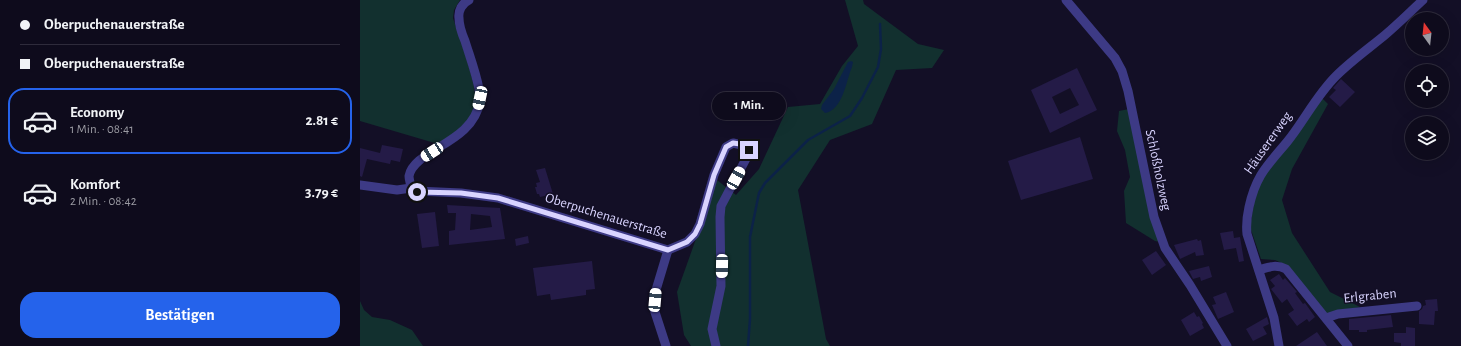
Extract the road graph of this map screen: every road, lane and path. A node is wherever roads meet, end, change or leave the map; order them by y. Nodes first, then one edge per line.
1 (468, 0) edge
2 (1066, 0) edge
3 (1423, 0) edge
4 (360, 184) edge
5 (411, 188) junction
6 (668, 250) junction
7 (1259, 270) junction
8 (1417, 306) dead end
9 (1326, 318) junction
10 (666, 346) edge
11 (716, 346) edge
12 (1227, 346) edge
13 (1279, 346) edge
14 (1348, 346) edge

1 - 5 street
2 - 12 street, Schloßholzweg
3 - 7 street, Häusererweg
4 - 5 street, Oberpuchenauerstraße
5 - 6 street, Oberpuchenauerstraße
6 - 10 street
6 - 11 street, Oberpuchenauerstraße
7 - 9 street
7 - 13 street, Häusererweg
8 - 9 street, Erlgraben
9 - 14 street

